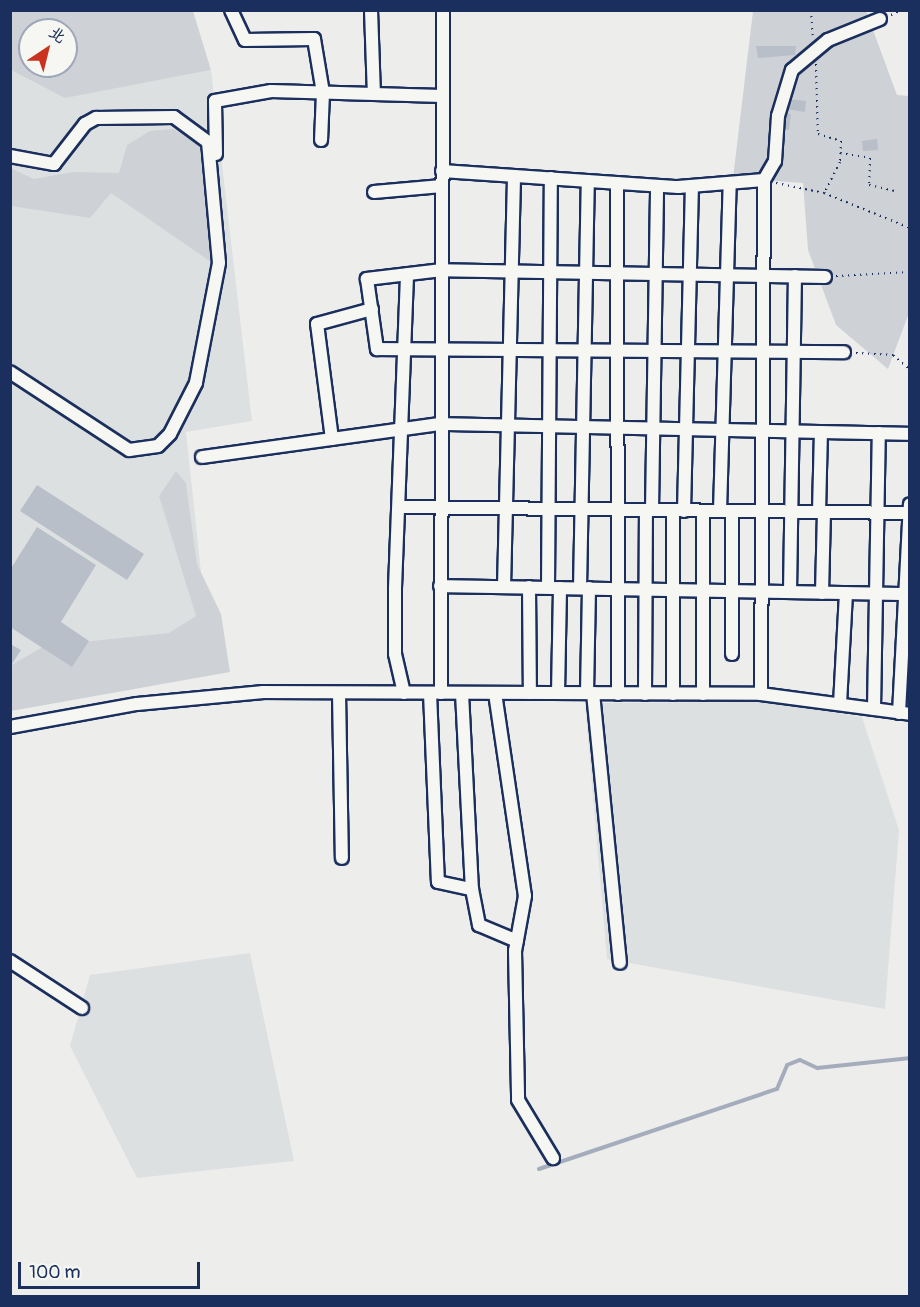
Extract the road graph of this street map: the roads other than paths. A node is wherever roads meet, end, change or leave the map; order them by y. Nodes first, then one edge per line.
1 (231, 10) edge
2 (371, 10) edge
3 (443, 10) edge
4 (880, 19) dead end
5 (323, 93) junction
6 (374, 94) junction
7 (442, 96) junction
8 (321, 140) dead end
9 (10, 156) edge
10 (216, 166) dead end
11 (442, 171) junction
12 (514, 176) junction
13 (551, 178) junction
14 (764, 180) junction
15 (588, 181) junction
16 (618, 183) junction
17 (730, 183) junction
18 (442, 186) junction
19 (657, 186) junction
20 (692, 186) junction
21 (374, 192) dead end
22 (442, 270) junction
23 (512, 272) junction
24 (550, 272) junction
25 (585, 273) junction
26 (619, 273) junction
27 (407, 274) junction
28 (655, 274) junction
29 (690, 275) junction
30 (725, 275) junction
31 (764, 276) junction
32 (795, 276) junction
33 (825, 277) road end
34 (372, 309) junction
35 (405, 351) junction
36 (441, 352) junction
37 (510, 352) junction
38 (548, 352) junction
39 (583, 352) junction
40 (619, 352) junction
41 (653, 352) junction
42 (688, 352) junction
43 (724, 352) junction
44 (763, 352) junction
45 (794, 352) junction
46 (844, 352) road end
47 (10, 372) edge
48 (441, 424) junction
49 (508, 425) junction
50 (548, 426) junction
51 (582, 427) junction
52 (620, 427) junction
53 (652, 428) junction
54 (403, 429) junction
55 (686, 429) junction
56 (723, 430) junction
57 (763, 430) junction
58 (793, 431) junction
59 (821, 432) junction
60 (879, 433) junction
61 (909, 434) edge
62 (332, 439) junction
63 (202, 457) dead end
64 (909, 504) edge
65 (399, 507) junction
66 (441, 509) junction
67 (506, 509) junction
68 (548, 510) junction
69 (581, 510) junction
70 (618, 510) junction
71 (649, 511) junction
72 (679, 511) junction
73 (703, 511) junction
74 (726, 511) junction
75 (762, 511) junction
76 (791, 512) junction
77 (822, 512) junction
78 (877, 512) junction
79 (909, 513) edge
80 (440, 586) junction
81 (504, 587) junction
82 (529, 587) junction
83 (554, 588) junction
84 (585, 588) junction
85 (618, 589) junction
86 (645, 589) junction
87 (673, 590) junction
88 (703, 590) junction
89 (731, 591) junction
90 (762, 592) junction
91 (790, 592) junction
92 (822, 593) junction
93 (846, 593) junction
94 (876, 594) junction
95 (907, 594) edge
96 (732, 654) dead end
97 (339, 693) junction
98 (404, 693) junction
99 (435, 693) junction
100 (462, 693) junction
101 (495, 693) junction
102 (530, 693) junction
103 (558, 693) junction
104 (590, 693) junction
105 (618, 694) junction
106 (645, 694) junction
107 (673, 694) junction
108 (703, 694) junction
109 (761, 694) junction
110 (840, 704) junction
111 (874, 709) junction
112 (904, 713) edge
113 (10, 727) edge
114 (342, 858) dead end
115 (472, 889) junction
116 (517, 941) junction
117 (10, 961) edge
118 (620, 963) dead end
119 (82, 1008) dead end
120 (553, 1158) dead end

1 - 5 street
2 - 6 street
3 - 7 street
4 - 14 street
5 - 6 street
5 - 8 street
5 - 10 street
6 - 7 street
7 - 11 street
9 - 47 street
11 - 12 street
11 - 18 street
12 - 13 street
12 - 23 street
13 - 15 street
13 - 24 street
14 - 17 street
14 - 31 street
15 - 16 street
15 - 25 street
16 - 19 street
16 - 26 street
17 - 20 street
17 - 30 street
18 - 21 street
18 - 22 street
19 - 20 street
19 - 28 street
20 - 29 street
22 - 23 street
22 - 27 street
22 - 36 street
23 - 24 street
23 - 37 street
24 - 25 street
24 - 38 street
25 - 26 street
25 - 39 street
26 - 28 street
26 - 40 street
27 - 34 street
27 - 35 street
28 - 29 street
28 - 41 street
29 - 30 street
29 - 42 street
30 - 31 street
30 - 43 street
31 - 32 street
31 - 44 street
32 - 33 street
32 - 45 street
34 - 35 street
34 - 62 street
35 - 36 street
35 - 54 street
36 - 37 street
36 - 48 street
37 - 38 street
37 - 49 street
38 - 39 street
38 - 50 street
39 - 40 street
39 - 51 street
40 - 41 street
40 - 52 street
41 - 42 street
41 - 53 street
42 - 43 street
42 - 55 street
43 - 44 street
43 - 56 street
44 - 45 street
44 - 57 street
45 - 46 street
45 - 58 street
48 - 49 street
48 - 54 street
48 - 66 street
49 - 50 street
49 - 67 street
50 - 51 street
50 - 68 street
51 - 52 street
51 - 69 street
52 - 53 street
52 - 70 street
53 - 55 street
53 - 71 street
54 - 62 street
54 - 65 street
55 - 56 street
55 - 72 street
56 - 57 street
56 - 74 street
57 - 58 street
57 - 75 street
58 - 59 street
58 - 76 street
59 - 60 street
59 - 77 street
60 - 61 street
60 - 78 street
62 - 63 street
64 - 79 street
65 - 66 street
65 - 98 street
66 - 67 street
66 - 80 street
67 - 68 street
67 - 81 street
68 - 69 street
68 - 83 street
69 - 70 street
69 - 84 street
70 - 71 street
70 - 85 street
71 - 72 street
71 - 86 street
72 - 73 street
72 - 87 street
73 - 74 street
73 - 88 street
74 - 75 street
74 - 89 street
75 - 76 street
75 - 90 street
76 - 77 street
76 - 91 street
77 - 78 street
77 - 92 street
78 - 79 street
78 - 94 street
79 - 95 street
80 - 81 street
80 - 99 street
81 - 82 street
82 - 83 street
82 - 102 street
83 - 84 street
83 - 103 street
84 - 85 street
84 - 104 street
85 - 86 street
85 - 105 street
86 - 87 street
86 - 106 street
87 - 88 street
87 - 107 street
88 - 89 street
88 - 108 street
89 - 90 street
89 - 96 street
90 - 91 street
90 - 109 street
91 - 92 street
92 - 93 street
93 - 94 street
93 - 110 street
94 - 95 street
94 - 111 street
95 - 112 street
97 - 98 street
97 - 113 street
97 - 114 street
98 - 99 street
99 - 100 street
99 - 115 street
100 - 101 street
100 - 115 street
101 - 102 street
101 - 116 street
102 - 103 street
103 - 104 street
104 - 105 street
104 - 118 street
105 - 106 street
106 - 107 street
107 - 108 street
108 - 109 street
109 - 110 street
110 - 111 street
111 - 112 street
115 - 116 street
116 - 120 street
117 - 119 street

